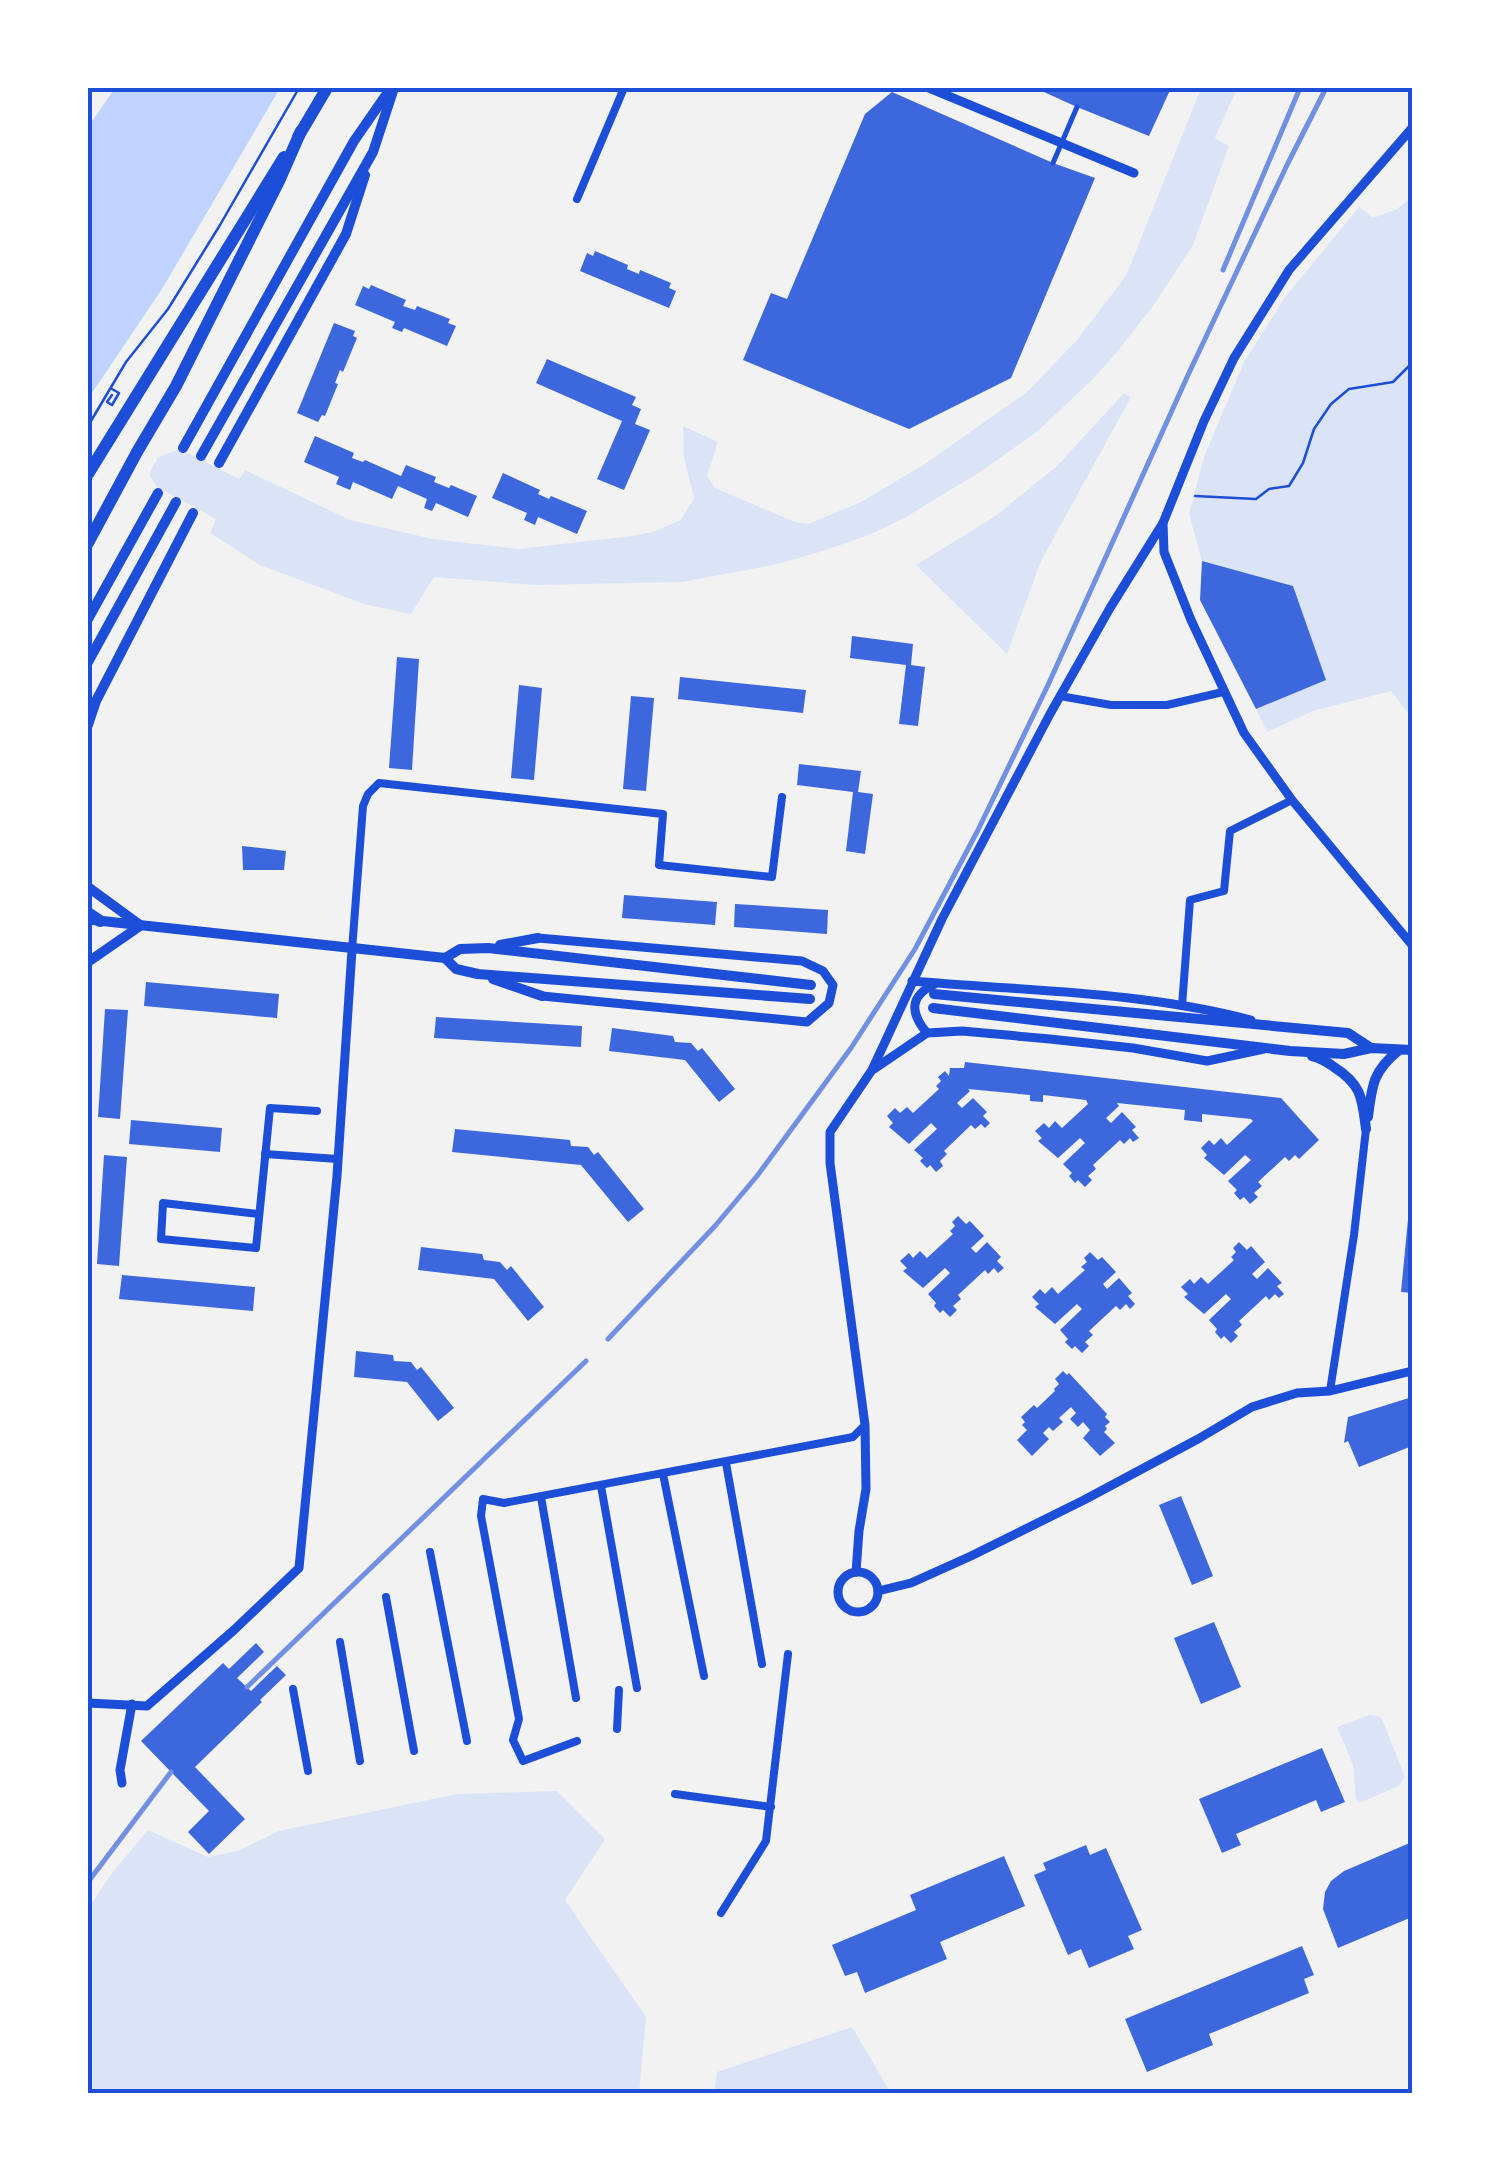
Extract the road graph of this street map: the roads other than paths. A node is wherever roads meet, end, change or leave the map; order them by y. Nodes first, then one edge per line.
1 (326, 88) edge
2 (393, 88) edge
3 (624, 88) edge
4 (929, 88) edge
5 (1077, 107) dead end
6 (1412, 128) edge
7 (301, 131) junction
8 (373, 152) junction
9 (1054, 163) dead end
10 (1134, 173) dead end
11 (577, 199) dead end
12 (183, 448) dead end
13 (137, 452) junction
14 (201, 456) dead end
15 (219, 464) dead end
16 (88, 474) edge
17 (158, 493) dead end
18 (176, 502) dead end
19 (194, 512) dead end
20 (1162, 523) junction
21 (88, 525) edge
22 (88, 542) edge
23 (88, 619) edge
24 (88, 662) edge
25 (1223, 692) junction
26 (1060, 696) junction
27 (88, 725) edge
28 (782, 798) dead end
29 (1292, 800) junction
30 (88, 888) edge
31 (91, 919) edge
32 (141, 926) junction
33 (538, 938) joint
34 (1412, 945) edge
35 (488, 948) junction
36 (352, 950) junction
37 (445, 958) junction
38 (88, 962) edge
39 (478, 974) junction
40 (912, 981) junction
41 (812, 985) dead end
42 (936, 988) junction
43 (542, 996) joint
44 (810, 999) dead end
45 (1182, 1006) junction
46 (933, 1008) dead end
47 (1273, 1026) junction
48 (927, 1033) junction
49 (1273, 1047) junction
50 (1370, 1048) junction
51 (1400, 1049) junction
52 (1412, 1050) edge
53 (1290, 1051) junction
54 (872, 1070) junction
55 (317, 1111) dead end
56 (1366, 1129) junction
57 (265, 1154) junction
58 (338, 1160) junction
59 (260, 1214) junction
60 (1412, 1371) edge
61 (1330, 1391) junction
62 (866, 1425) junction
63 (726, 1463) junction
64 (663, 1474) junction
65 (601, 1486) junction
66 (541, 1497) junction
67 (430, 1552) dead end
68 (856, 1572) junction
69 (878, 1591) junction
70 (386, 1596) dead end
71 (340, 1642) dead end
72 (788, 1654) dead end
73 (762, 1664) dead end
74 (704, 1676) dead end
75 (293, 1688) dead end
76 (637, 1688) dead end
77 (620, 1690) dead end
78 (576, 1698) dead end
79 (88, 1703) edge
80 (132, 1704) junction
81 (617, 1729) dead end
82 (577, 1740) dead end
83 (467, 1741) dead end
84 (414, 1751) dead end
85 (360, 1761) dead end
86 (308, 1772) dead end
87 (122, 1783) dead end
88 (675, 1794) dead end
89 (772, 1807) junction
90 (721, 1913) dead end

1 - 7 highway
2 - 8 main road
2 - 12 main road
3 - 11 street
4 - 10 street
5 - 9 street
6 - 20 street
7 - 13 highway
7 - 16 highway
8 - 14 main road
8 - 15 main road
13 - 21 highway
13 - 22 highway
17 - 23 main road
18 - 24 main road
19 - 27 main road
20 - 25 street
20 - 26 street
25 - 26 street
25 - 29 street
26 - 40 street
28 - 36 street
29 - 34 street
29 - 45 street
30 - 32 main road
31 - 32 main road
32 - 36 main road
32 - 38 main road
33 - 35 main road
33 - 43 street
35 - 37 main road
35 - 41 main road
36 - 37 main road
36 - 58 street
37 - 39 main road
39 - 43 main road
39 - 44 main road
40 - 42 street
40 - 54 street
42 - 45 street
42 - 47 main road
42 - 48 street
45 - 47 street
46 - 49 main road
47 - 50 main road
48 - 49 street
48 - 54 street
49 - 53 main road
50 - 51 main road
50 - 53 main road
51 - 52 main road
51 - 56 main road
53 - 56 main road
54 - 62 street
55 - 57 street
56 - 61 street
57 - 58 street
57 - 59 street
58 - 80 street
59 - 59 street
60 - 61 street
61 - 69 street
62 - 63 street
62 - 68 street
63 - 64 street
63 - 73 street
64 - 65 street
64 - 74 street
65 - 66 street
65 - 76 street
66 - 78 street
66 - 82 street
67 - 83 street
68 - 69 street
68 - 69 street
70 - 84 street
71 - 85 street
72 - 89 street
75 - 86 street
77 - 81 street
79 - 80 street
80 - 87 street
88 - 89 street
89 - 90 street

